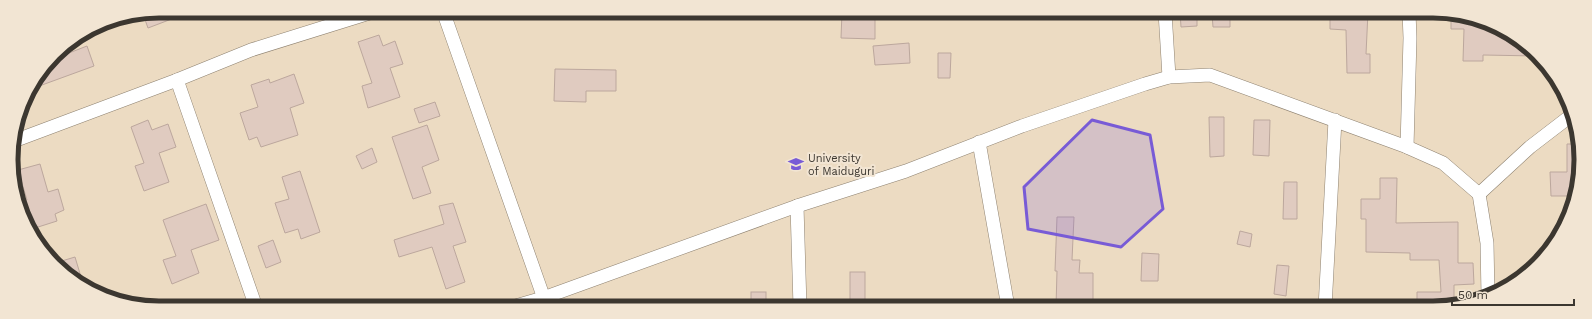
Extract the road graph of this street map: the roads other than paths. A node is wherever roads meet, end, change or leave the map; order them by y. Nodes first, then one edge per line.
1 (354, 18) edge
2 (445, 18) edge
3 (1165, 18) edge
4 (1409, 18) edge
5 (1169, 77) junction
6 (177, 80) junction
7 (1567, 118) edge
8 (1335, 120) junction
9 (20, 138) edge
10 (979, 142) junction
11 (1407, 147) junction
12 (1479, 194) junction
13 (797, 206) junction
14 (1488, 290) edge
15 (254, 301) edge
16 (545, 301) edge
17 (548, 301) edge
18 (800, 301) edge
19 (1007, 301) edge
20 (1325, 301) edge

1 - 6 street
2 - 16 street
3 - 5 street
4 - 11 street
5 - 8 street
5 - 10 street
6 - 9 street
6 - 15 street
7 - 12 street
8 - 11 street
8 - 20 street
10 - 13 street
10 - 19 street
11 - 12 street
12 - 14 street
13 - 17 street
13 - 18 street

